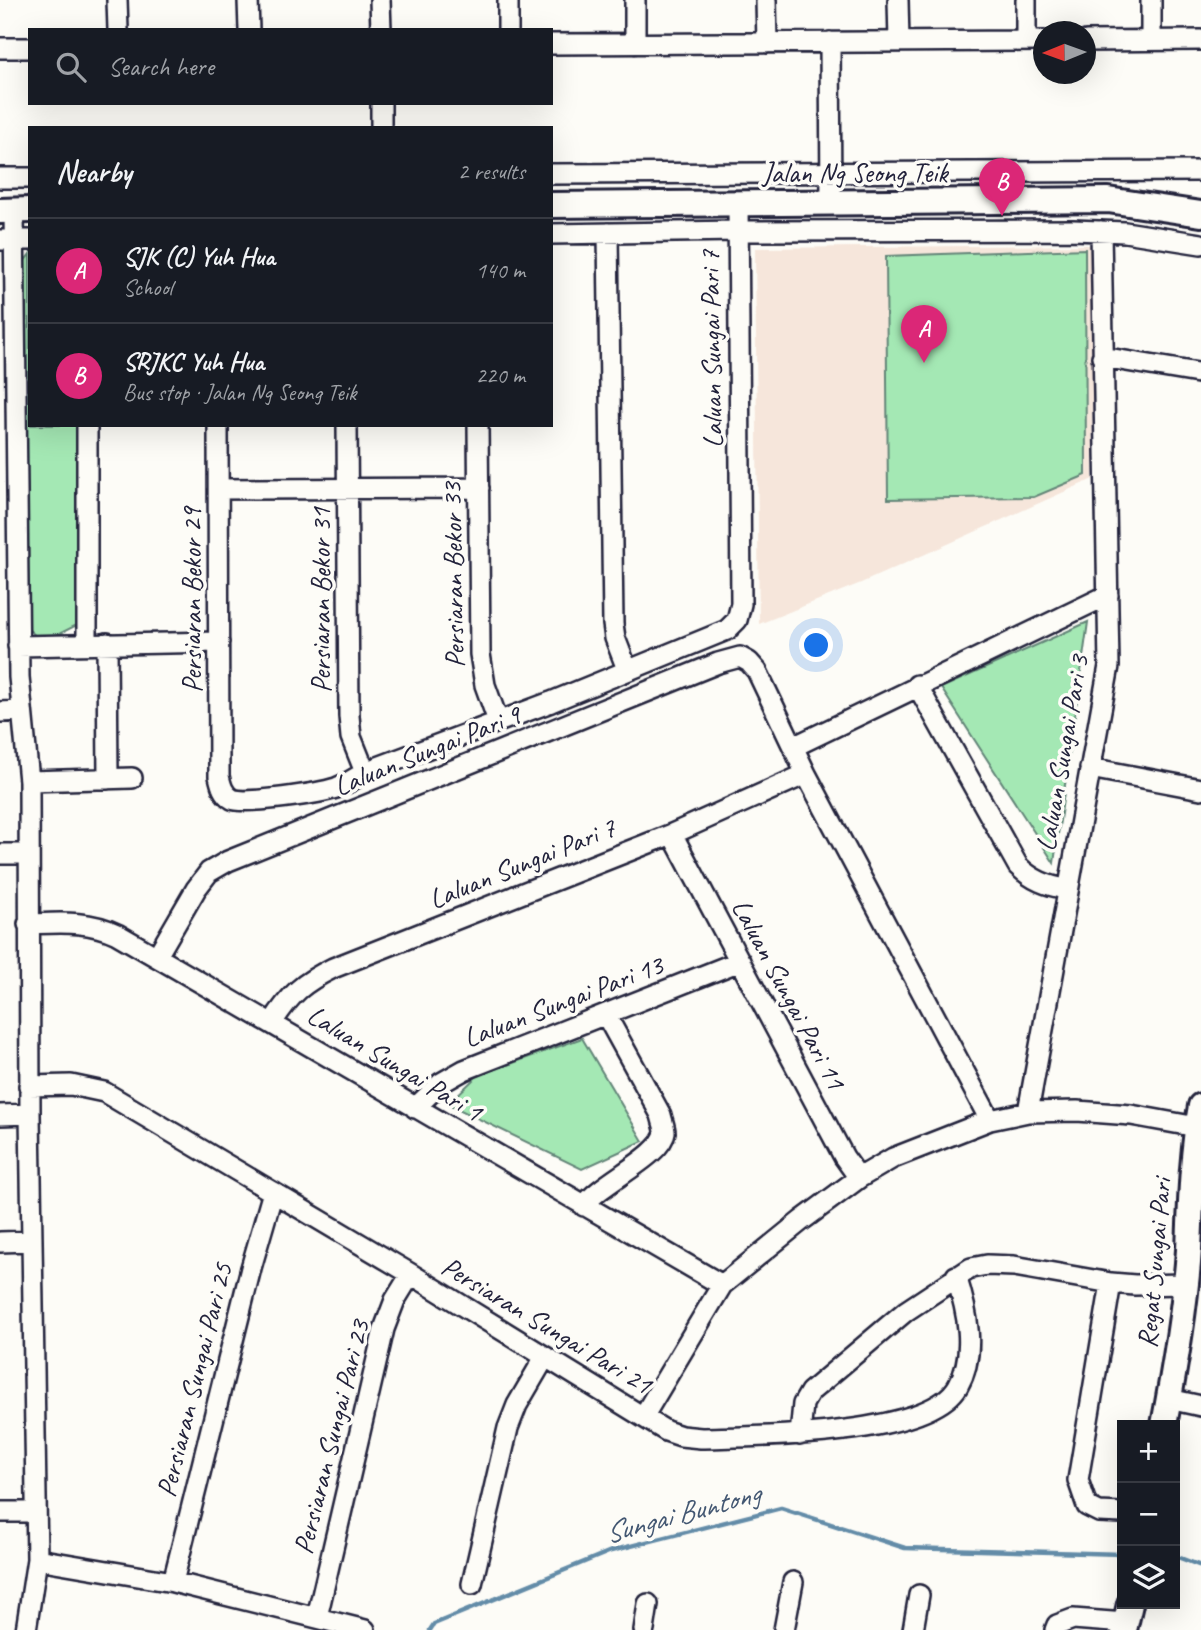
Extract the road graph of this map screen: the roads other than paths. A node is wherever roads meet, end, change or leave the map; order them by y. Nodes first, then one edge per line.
1 (117, 0) edge
2 (248, 0) edge
3 (380, 0) edge
4 (508, 0) edge
5 (635, 0) edge
6 (766, 0) edge
7 (898, 0) edge
8 (1026, 0) edge
9 (1151, 0) edge
10 (118, 28) edge
11 (249, 28) edge
12 (381, 28) edge
13 (508, 28) edge
14 (1033, 32) edge
15 (1151, 40) junction
16 (1201, 40) edge
17 (1033, 41) edge
18 (1096, 41) edge
19 (830, 42) junction
20 (899, 42) junction
21 (767, 43) junction
22 (553, 44) edge
23 (635, 44) junction
24 (0, 48) edge
25 (28, 48) edge
26 (381, 105) edge
27 (381, 126) edge
28 (831, 171) junction
29 (1201, 171) edge
30 (553, 174) edge
31 (0, 178) edge
32 (28, 178) edge
33 (831, 202) junction
34 (738, 203) junction
35 (553, 205) edge
36 (14, 210) edge
37 (1201, 214) edge
38 (1101, 230) junction
39 (738, 231) junction
40 (608, 233) junction
41 (553, 234) edge
42 (15, 240) edge
43 (1201, 244) edge
44 (1102, 356) junction
45 (1198, 373) dead end
46 (87, 427) edge
47 (218, 427) edge
48 (347, 427) edge
49 (478, 427) edge
50 (479, 488) junction
51 (219, 489) junction
52 (348, 489) junction
53 (8, 491) edge
54 (1108, 595) junction
55 (219, 642) junction
56 (97, 644) junction
57 (18, 646) junction
58 (627, 669) junction
59 (917, 685) junction
60 (22, 711) junction
61 (0, 712) edge
62 (498, 721) junction
63 (793, 747) junction
64 (1090, 768) junction
65 (365, 772) junction
66 (806, 774) junction
67 (132, 778) dead end
68 (108, 779) junction
69 (29, 781) junction
70 (1201, 789) edge
71 (672, 834) junction
72 (0, 854) edge
73 (29, 854) junction
74 (1067, 889) junction
75 (28, 924) junction
76 (157, 956) junction
77 (740, 961) junction
78 (606, 1015) junction
79 (272, 1023) junction
80 (29, 1086) junction
81 (415, 1108) junction
82 (1028, 1112) junction
83 (30, 1114) junction
84 (0, 1115) edge
85 (1199, 1116) edge
86 (990, 1121) junction
87 (859, 1178) junction
88 (273, 1192) junction
89 (584, 1206) junction
90 (32, 1241) junction
91 (0, 1242) edge
92 (964, 1272) junction
93 (411, 1275) junction
94 (1111, 1283) junction
95 (1185, 1284) junction
96 (722, 1286) junction
97 (545, 1357) junction
98 (1169, 1399) junction
99 (1201, 1406) edge
100 (643, 1417) junction
101 (1165, 1420) edge
102 (800, 1435) junction
103 (0, 1512) edge
104 (36, 1512) junction
105 (1117, 1513) edge
106 (37, 1559) junction
107 (173, 1582) junction
108 (793, 1582) dead end
109 (472, 1584) dead end
110 (919, 1595) dead end
111 (648, 1604) dead end
112 (317, 1617) junction
113 (1126, 1619) edge
114 (26, 1630) edge
115 (365, 1630) edge
116 (644, 1630) edge
117 (784, 1630) edge
118 (913, 1630) edge
119 (1055, 1630) edge

1 - 10 street
2 - 11 street
3 - 12 street
4 - 13 street
5 - 23 street
6 - 21 street
7 - 20 street
8 - 14 street
9 - 15 street
15 - 16 street
15 - 18 street
17 - 20 street
19 - 20 street
19 - 21 street
19 - 28 street
21 - 23 street
22 - 23 street
24 - 25 street
26 - 27 street
28 - 29 street
28 - 30 street
28 - 33 street
31 - 32 street
33 - 34 main road, Jalan Ng Seong Teik
33 - 37 main road, Jalan Ng Seong Teik
34 - 35 main road, Jalan Ng Seong Teik
34 - 39 street, Laluan Sungai Pari 7
36 - 42 street
38 - 39 street, Jalan Ng Seong Teik
38 - 43 street, Jalan Ng Seong Teik
38 - 44 street, Laluan Sungai Pari 3
39 - 40 street, Jalan Ng Seong Teik
39 - 58 street, Laluan Sungai Pari 7
40 - 41 street, Jalan Ng Seong Teik
40 - 58 street
42 - 53 street
44 - 45 street
44 - 54 street, Laluan Sungai Pari 3
46 - 56 street
47 - 51 street, Persiaran Bekor 29
48 - 52 street, Persiaran Bekor 31
49 - 50 street, Persiaran Bekor 33
50 - 52 street
50 - 62 street, Persiaran Bekor 33
51 - 52 street
51 - 55 street, Persiaran Bekor 29
52 - 65 street, Persiaran Bekor 31
53 - 57 street
54 - 59 street
54 - 64 street, Laluan Sungai Pari 3
55 - 56 street
55 - 65 street, Persiaran Bekor 29
56 - 57 street
56 - 68 street
57 - 60 street
58 - 62 street
59 - 63 street
59 - 74 street
60 - 61 street
60 - 69 street
62 - 65 street
63 - 66 street
63 - 76 street, Laluan Sungai Pari 9
64 - 70 street
64 - 74 street, Laluan Sungai Pari 3
66 - 71 street, Laluan Sungai Pari 7
66 - 86 street
67 - 68 street
68 - 69 street
69 - 73 street
71 - 77 street, Laluan Sungai Pari 11
71 - 79 street, Laluan Sungai Pari 7
72 - 73 street
73 - 75 street
74 - 82 street, Laluan Sungai Pari 3
75 - 76 street, Laluan Sungai Pari 1
75 - 80 street
76 - 79 street, Laluan Sungai Pari 1
77 - 78 street, Laluan Sungai Pari 13
77 - 87 street, Laluan Sungai Pari 11
78 - 81 street, Laluan Sungai Pari 13
78 - 89 street
79 - 81 street, Laluan Sungai Pari 1
80 - 83 street
80 - 88 street, Persiaran Sungai Pari 21
81 - 89 street, Laluan Sungai Pari 1
82 - 85 street
82 - 86 street
83 - 84 street
83 - 90 street
85 - 95 main road, Regat Sungai Pari
86 - 87 street
87 - 96 street
88 - 93 street, Persiaran Sungai Pari 21
88 - 107 street, Persiaran Sungai Pari 25
89 - 96 street, Laluan Sungai Pari 1
90 - 91 street
90 - 104 street
92 - 94 street
92 - 102 street
92 - 102 street, Persiaran Sungai Pari 21
93 - 97 street, Persiaran Sungai Pari 21
93 - 112 street, Persiaran Sungai Pari 23
94 - 95 street
94 - 105 street
95 - 98 main road, Regat Sungai Pari
96 - 100 street
97 - 100 street, Persiaran Sungai Pari 21
97 - 109 street
98 - 99 street
98 - 101 main road, Regat Sungai Pari
100 - 102 street, Persiaran Sungai Pari 21
103 - 104 street
104 - 106 street
106 - 107 street
106 - 114 street
107 - 112 street
108 - 117 street
110 - 118 street
111 - 116 street
112 - 115 street
113 - 119 street

